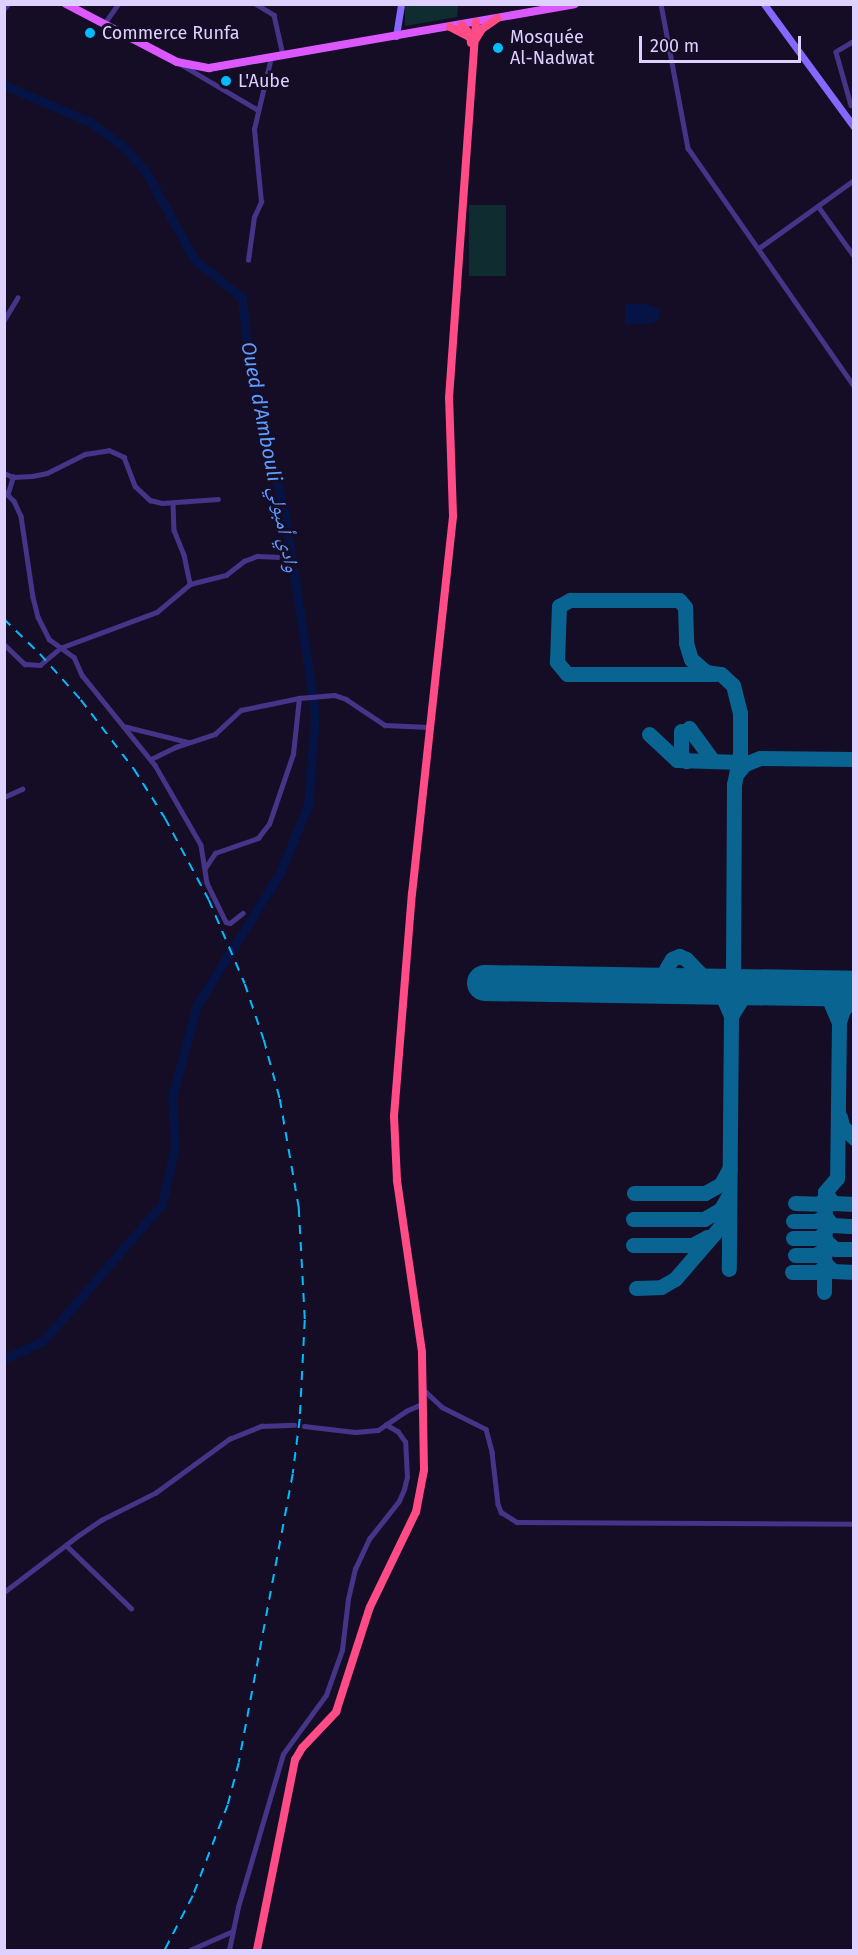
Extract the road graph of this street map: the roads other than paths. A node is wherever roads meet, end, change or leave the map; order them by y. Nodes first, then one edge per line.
1 (8, 4) edge
2 (66, 4) edge
3 (118, 4) edge
4 (256, 4) edge
5 (401, 4) edge
6 (574, 4) edge
7 (661, 4) edge
8 (764, 4) edge
9 (771, 8) edge
10 (4, 9) edge
11 (498, 18) junction
12 (476, 22) junction
13 (104, 24) junction
14 (462, 25) junction
15 (450, 27) junction
16 (396, 36) junction
17 (854, 41) edge
18 (473, 46) junction
19 (284, 55) junction
20 (271, 57) junction
21 (177, 62) junction
22 (854, 105) edge
23 (258, 110) junction
24 (854, 128) edge
25 (854, 180) edge
26 (818, 206) junction
27 (759, 248) junction
28 (854, 255) edge
29 (248, 260) dead end
30 (17, 298) dead end
31 (4, 320) edge
32 (854, 386) edge
33 (4, 473) edge
34 (13, 477) junction
35 (6, 492) edge
36 (218, 499) dead end
37 (173, 503) junction
38 (282, 557) dead end
39 (190, 584) junction
40 (4, 644) edge
41 (60, 648) junction
42 (299, 698) junction
43 (123, 726) junction
44 (428, 727) junction
45 (191, 742) junction
46 (151, 759) junction
47 (22, 789) dead end
48 (4, 797) edge
49 (204, 870) junction
50 (243, 913) dead end
51 (425, 1392) junction
52 (425, 1403) junction
53 (294, 1425) dead end
54 (386, 1425) junction
55 (304, 1426) dead end
56 (854, 1524) edge
57 (66, 1545) junction
58 (4, 1592) edge
59 (132, 1608) dead end
60 (233, 1931) junction
61 (190, 1950) edge
62 (229, 1950) edge
63 (257, 1950) edge

1 - 10 street
2 - 13 main road
3 - 13 street
4 - 19 street
5 - 16 street
6 - 11 main road
7 - 27 street
8 - 9 street
9 - 24 street
11 - 12 main road
11 - 18 highway
12 - 14 main road
12 - 18 highway
13 - 21 main road
14 - 15 main road
14 - 18 highway
15 - 16 main road
15 - 18 highway
16 - 19 main road
17 - 22 street
18 - 44 highway
19 - 20 main road
20 - 21 main road
20 - 23 street
21 - 23 street
23 - 29 street
25 - 26 street
26 - 27 street
26 - 28 street
27 - 32 street
30 - 31 street
33 - 34 street
34 - 35 street
34 - 37 street
35 - 41 street
36 - 37 street
37 - 39 street
38 - 39 street
39 - 41 street
40 - 41 street
41 - 43 street
42 - 44 street
42 - 45 street
42 - 49 street
43 - 45 street
43 - 46 street
44 - 51 highway
45 - 46 street
46 - 49 street
47 - 48 street
49 - 50 street
51 - 52 highway
51 - 56 street
52 - 54 street
52 - 63 highway
53 - 57 street
54 - 55 street
54 - 60 street
57 - 58 street
57 - 59 street
60 - 61 street
60 - 62 street

